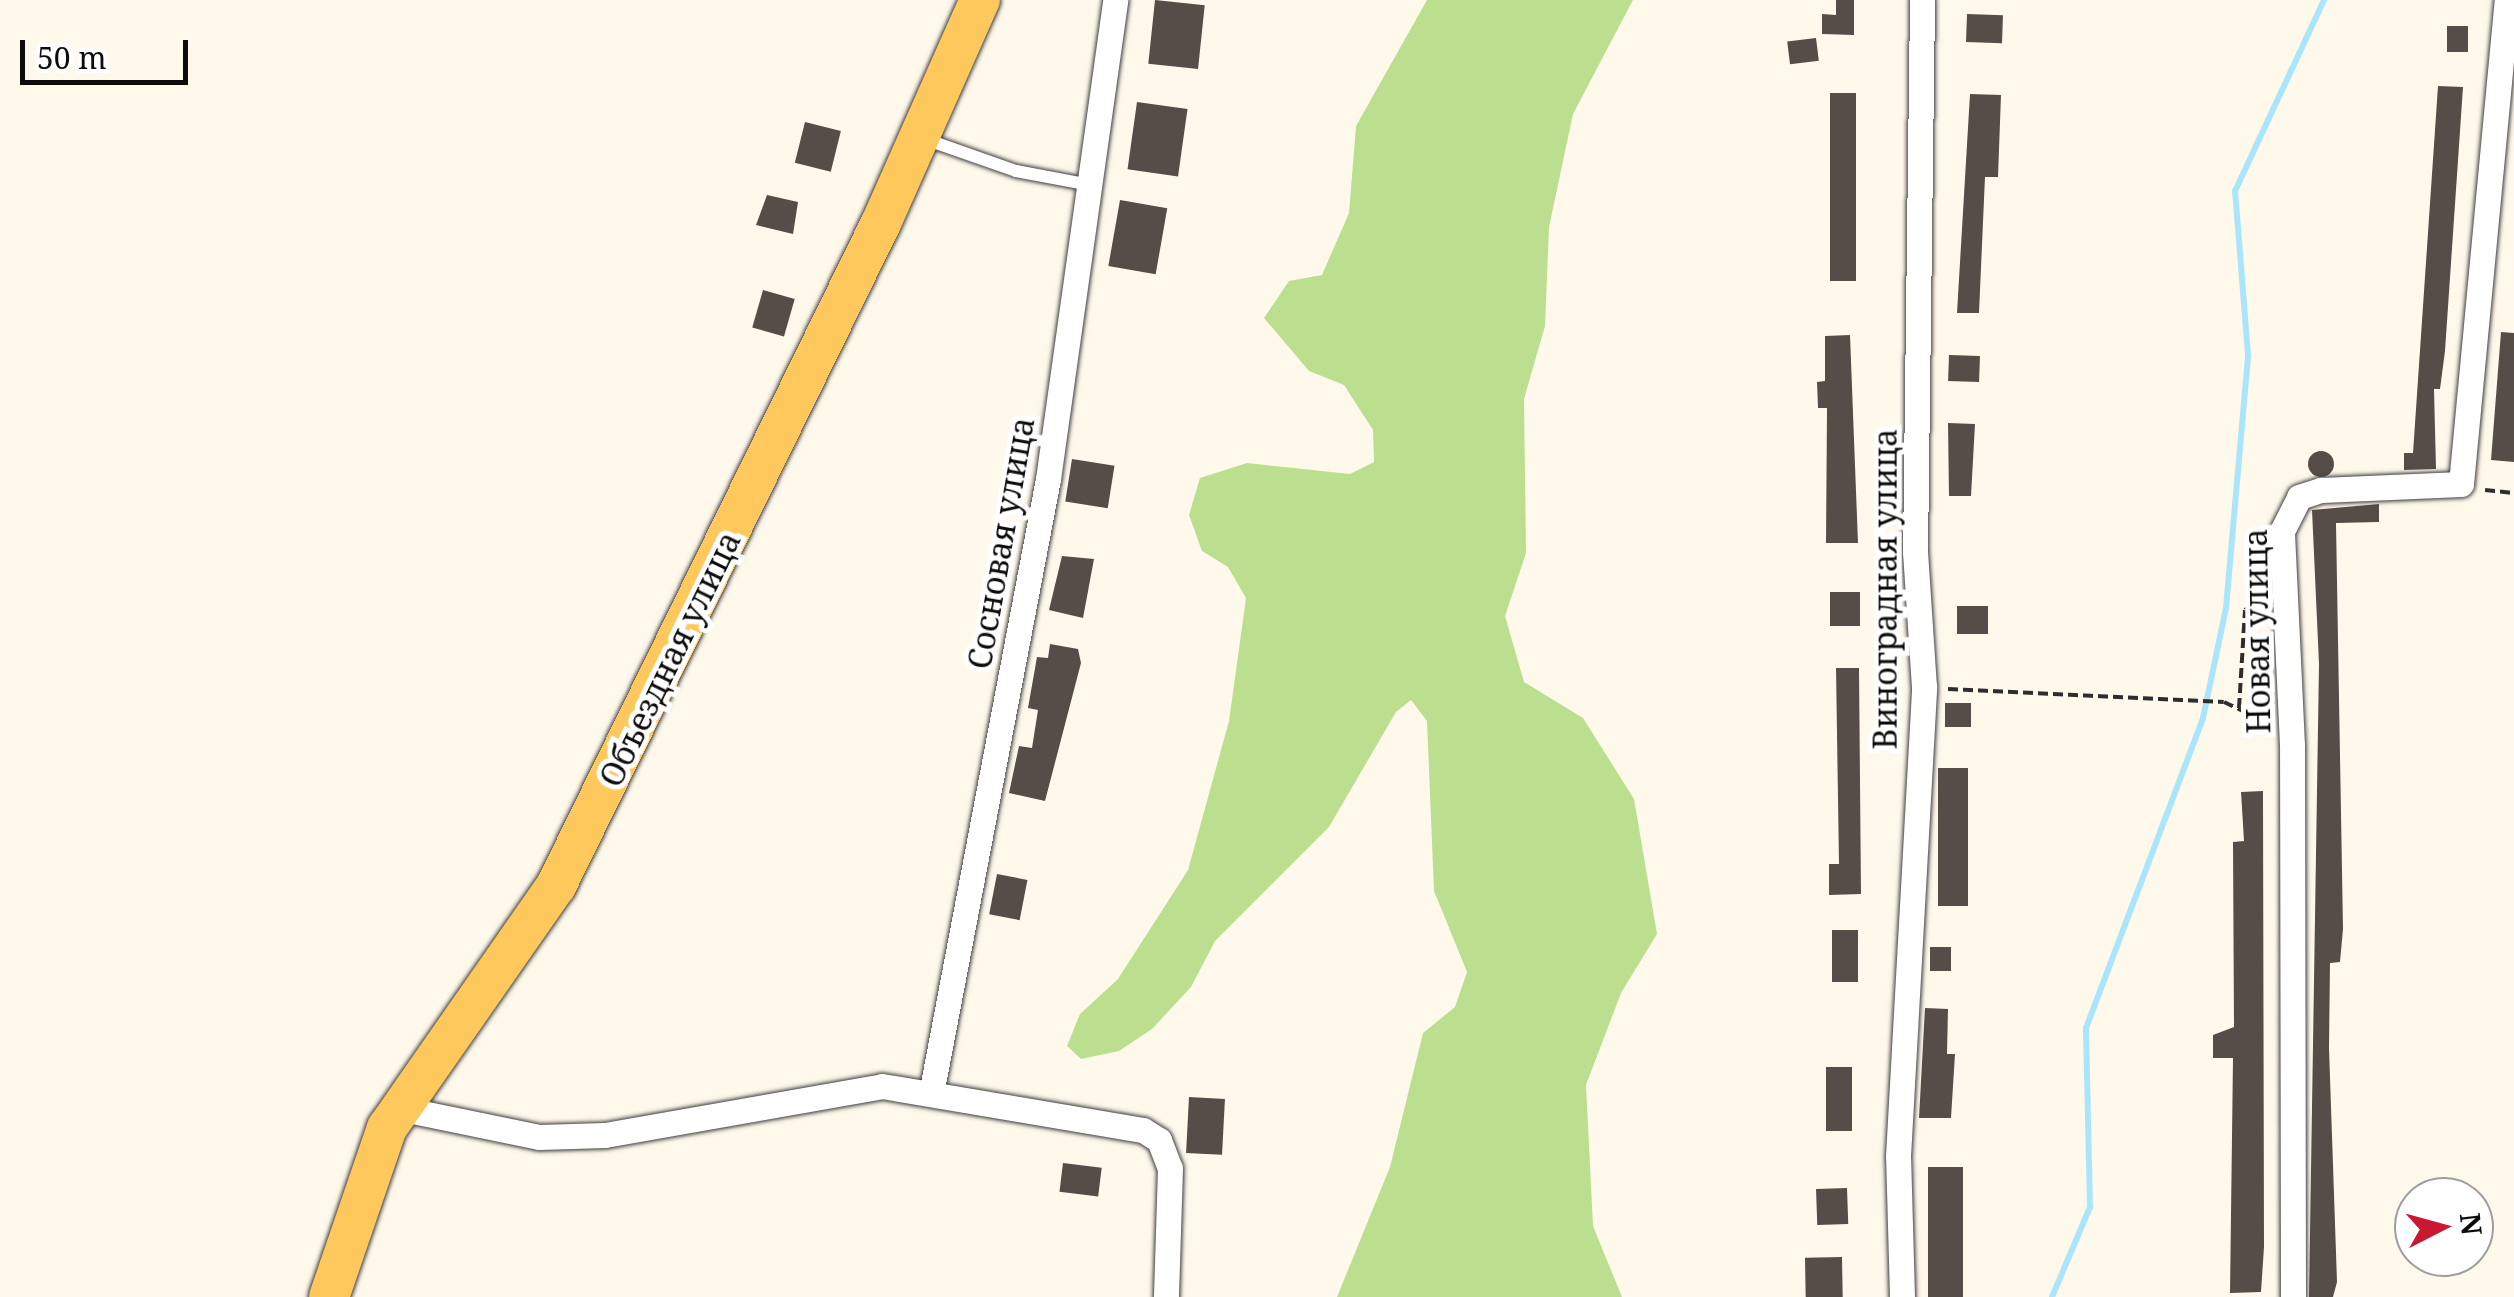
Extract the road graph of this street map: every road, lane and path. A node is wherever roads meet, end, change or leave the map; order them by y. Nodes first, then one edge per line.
1 (980, 0) edge
2 (1115, 0) edge
3 (1922, 0) edge
4 (2507, 0) edge
5 (919, 138) junction
6 (1092, 185) junction
7 (2460, 484) junction
8 (2514, 493) edge
9 (2284, 578) junction
10 (1924, 688) junction
11 (2239, 708) junction
12 (2292, 745) junction
13 (931, 1094) junction
14 (398, 1108) junction
15 (331, 1294) edge
16 (1166, 1297) edge
17 (1902, 1297) edge
18 (2292, 1297) edge

1 - 5 main road, Объездная улица
2 - 6 street, Сосновая улица
3 - 10 street, Виноградная улица
4 - 7 street
5 - 6 lane
5 - 14 main road, Объездная улица
6 - 13 street, Сосновая улица
7 - 8 path
7 - 9 street, Новая улица
9 - 11 path
9 - 12 street, Новая улица
10 - 11 path
10 - 17 street, Виноградная улица
11 - 12 path
12 - 18 street, Новая улица
13 - 14 street
13 - 16 street
14 - 15 main road, Объездная улица

